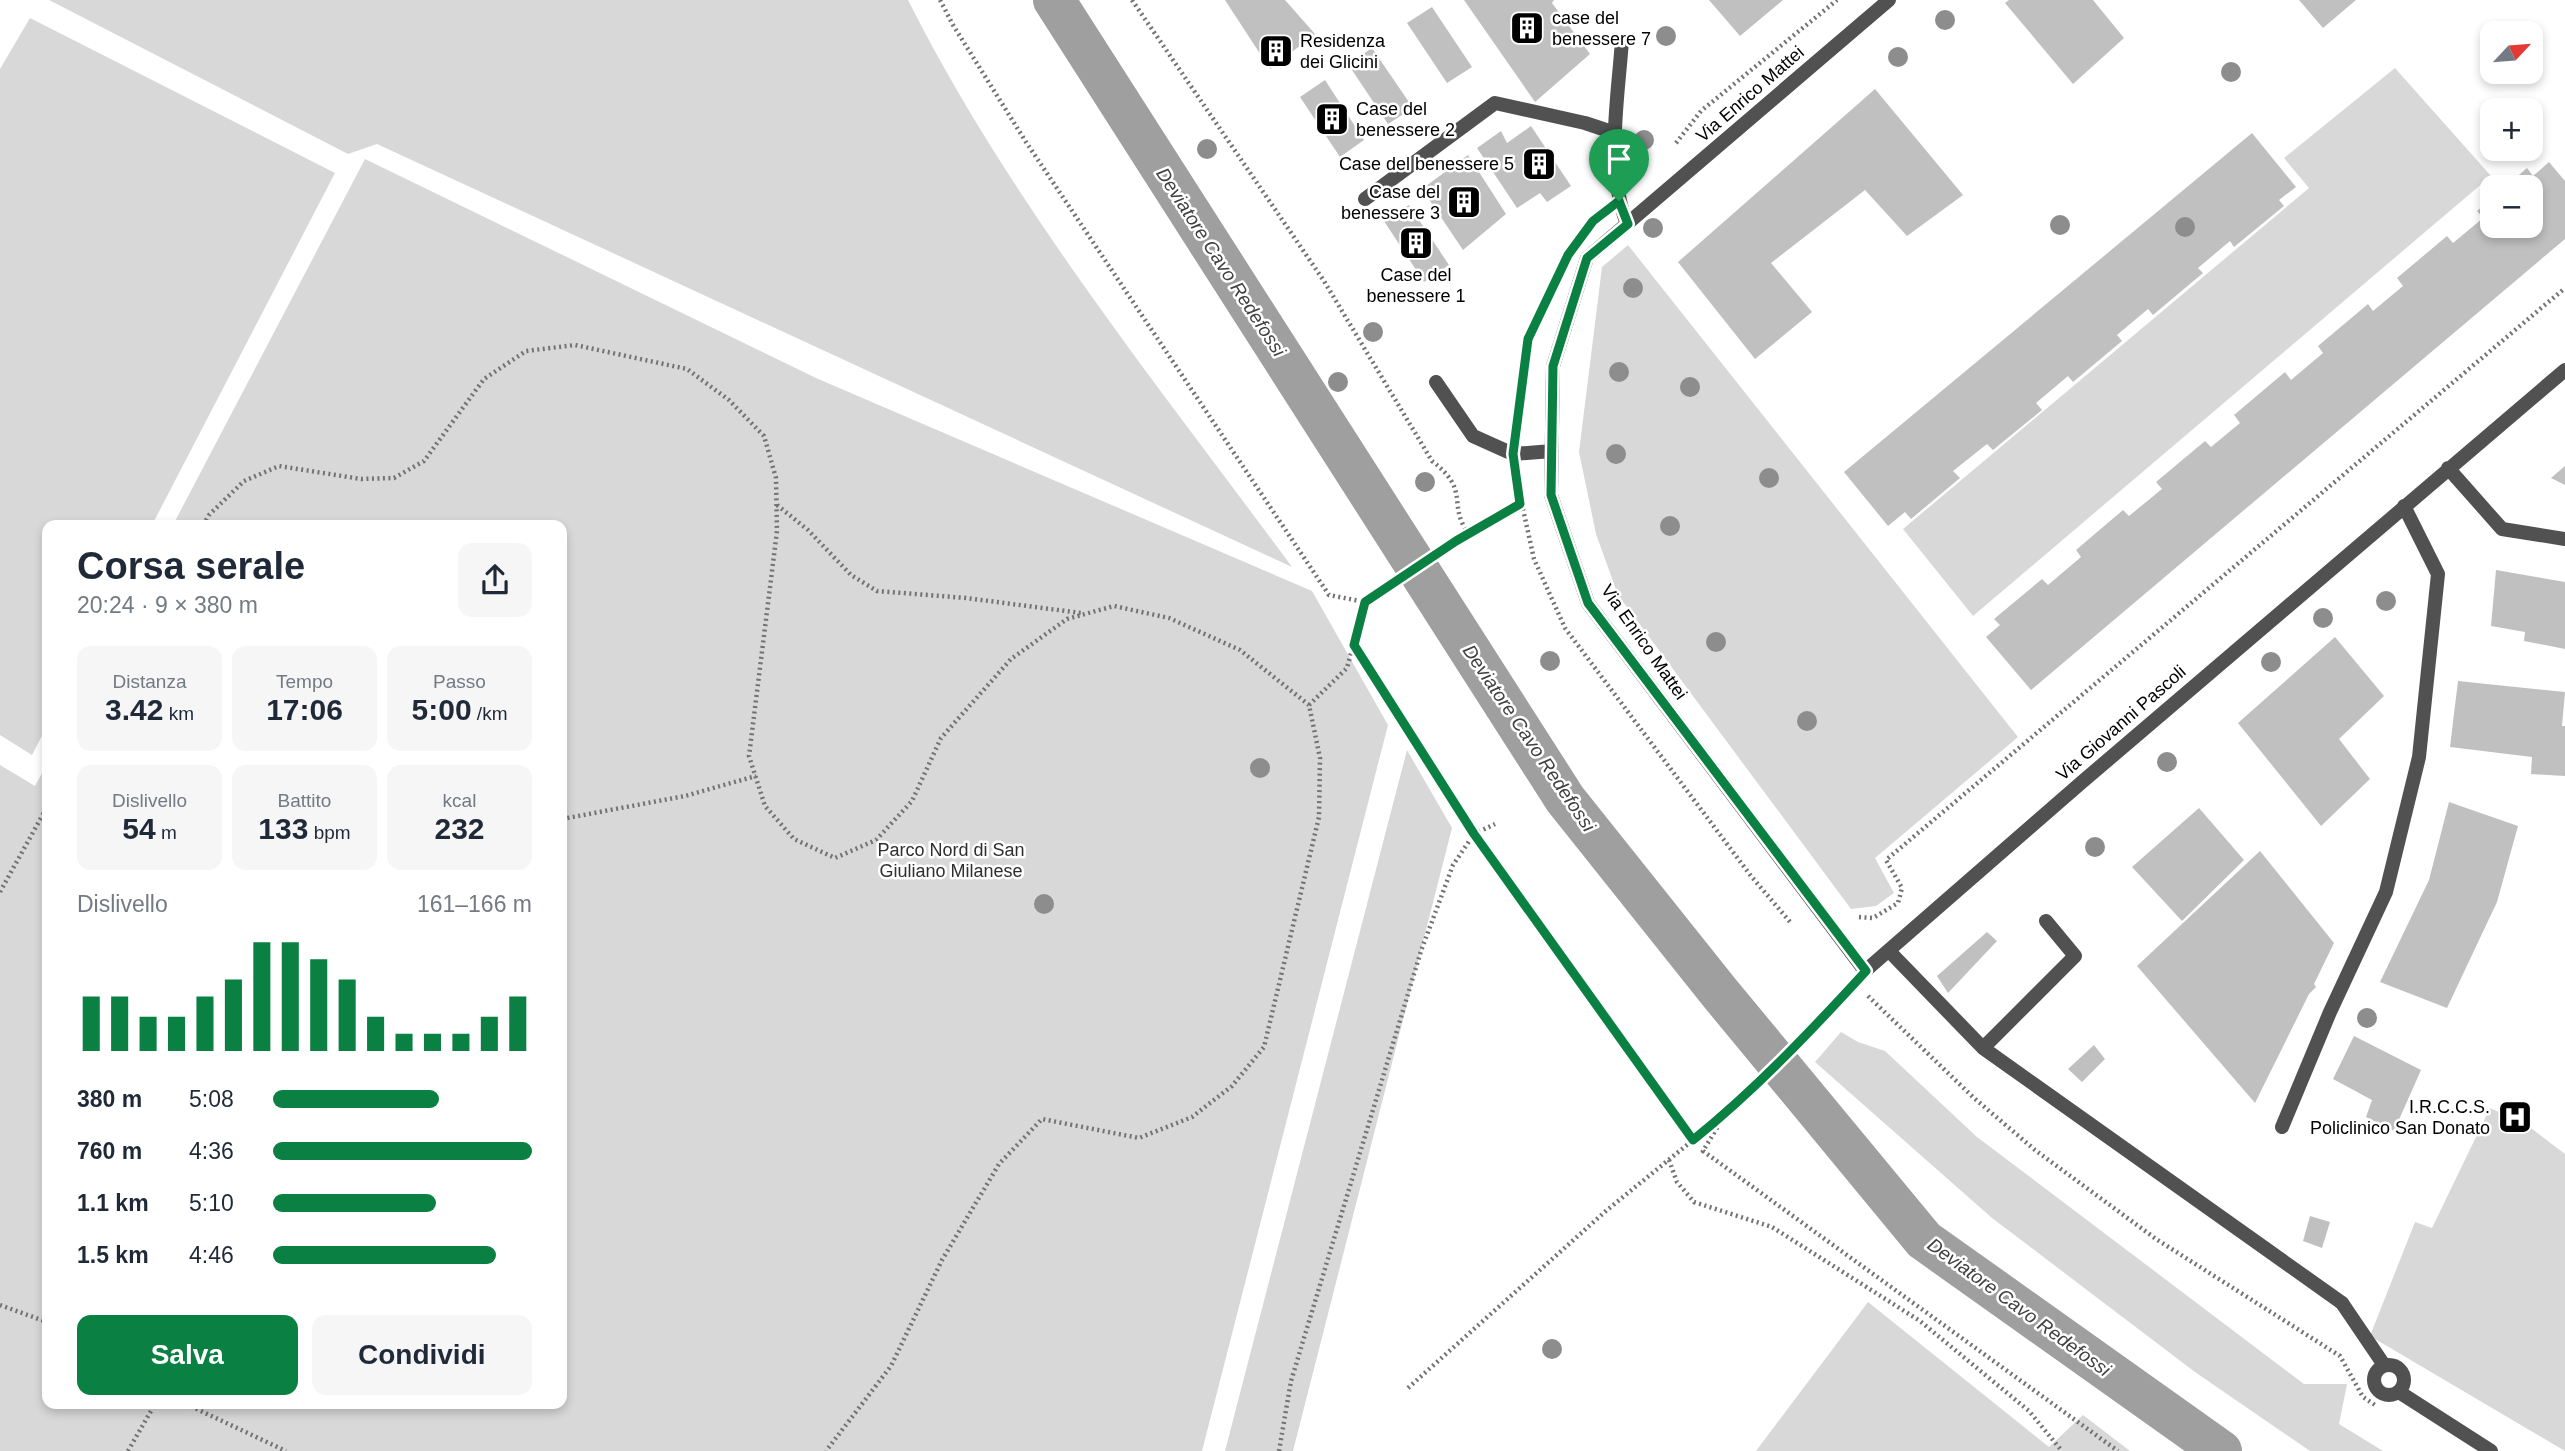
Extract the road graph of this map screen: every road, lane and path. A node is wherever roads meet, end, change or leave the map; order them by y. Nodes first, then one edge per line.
1 (940, 0) edge
2 (1132, 0) edge
3 (1837, 0) edge
4 (1889, 0) edge
5 (1622, 40) dead end
6 (1615, 133) junction
7 (1670, 150) dead end
8 (1365, 199) dead end
9 (1628, 224) junction
10 (2565, 288) edge
11 (2565, 370) edge
12 (1523, 377) dead end
13 (1436, 382) dead end
14 (1552, 451) junction
15 (1513, 454) junction
16 (2448, 468) junction
17 (1551, 495) junction
18 (1520, 504) junction
19 (776, 505) junction
20 (2404, 506) junction
21 (206, 520) edge
22 (1468, 533) junction
23 (2565, 539) edge
24 (1365, 602) junction
25 (1085, 614) junction
26 (1354, 645) junction
27 (1309, 705) junction
28 (756, 776) junction
29 (42, 816) edge
30 (567, 818) edge
31 (1495, 824) dead end
32 (1474, 834) junction
33 (0, 892) edge
34 (1851, 916) dead end
35 (2046, 921) dead end
36 (1799, 933) dead end
37 (1890, 952) junction
38 (1866, 971) junction
39 (1838, 986) dead end
40 (1844, 995) junction
41 (1983, 1048) junction
42 (1725, 1114) junction
43 (2282, 1127) dead end
44 (1693, 1140) junction
45 (1669, 1160) junction
46 (0, 1305) edge
47 (42, 1320) edge
48 (2384, 1365) junction
49 (1408, 1388) dead end
50 (2399, 1392) junction
51 (152, 1409) edge
52 (197, 1409) edge
53 (2384, 1412) dead end
54 (128, 1451) edge
55 (286, 1451) edge
56 (826, 1451) edge
57 (1279, 1451) edge
58 (2062, 1451) edge
59 (2118, 1451) edge
60 (2491, 1451) edge

1 - 24 path
2 - 22 path
3 - 7 path
4 - 9 street, Via Enrico Mattei
5 - 6 street
6 - 8 street
6 - 9 street
9 - 14 street, Via Enrico Mattei
10 - 34 path
11 - 16 street, Via Giovanni Pascoli
12 - 15 path
13 - 15 street
14 - 15 street
14 - 17 street, Via Enrico Mattei
15 - 18 path
16 - 20 street, Via Giovanni Pascoli
16 - 23 street
17 - 18 path
17 - 38 street, Via Enrico Mattei
18 - 22 path
18 - 36 path
19 - 21 path
19 - 25 path
19 - 28 path
20 - 37 street, Via Giovanni Pascoli
20 - 43 street
22 - 24 path
24 - 26 path
25 - 27 path
25 - 28 path
26 - 27 path
26 - 32 path
27 - 56 path
28 - 30 path
29 - 33 path
31 - 32 path
32 - 44 path
32 - 57 path
35 - 41 street
37 - 38 street, Via Giovanni Pascoli
37 - 41 street
38 - 40 path
38 - 53 path
39 - 40 path
40 - 42 path
41 - 48 street
42 - 44 path
42 - 59 path
44 - 45 path
45 - 49 path
45 - 58 path
46 - 47 path
48 - 50 street
48 - 50 street
50 - 60 street
51 - 54 path
52 - 55 path

